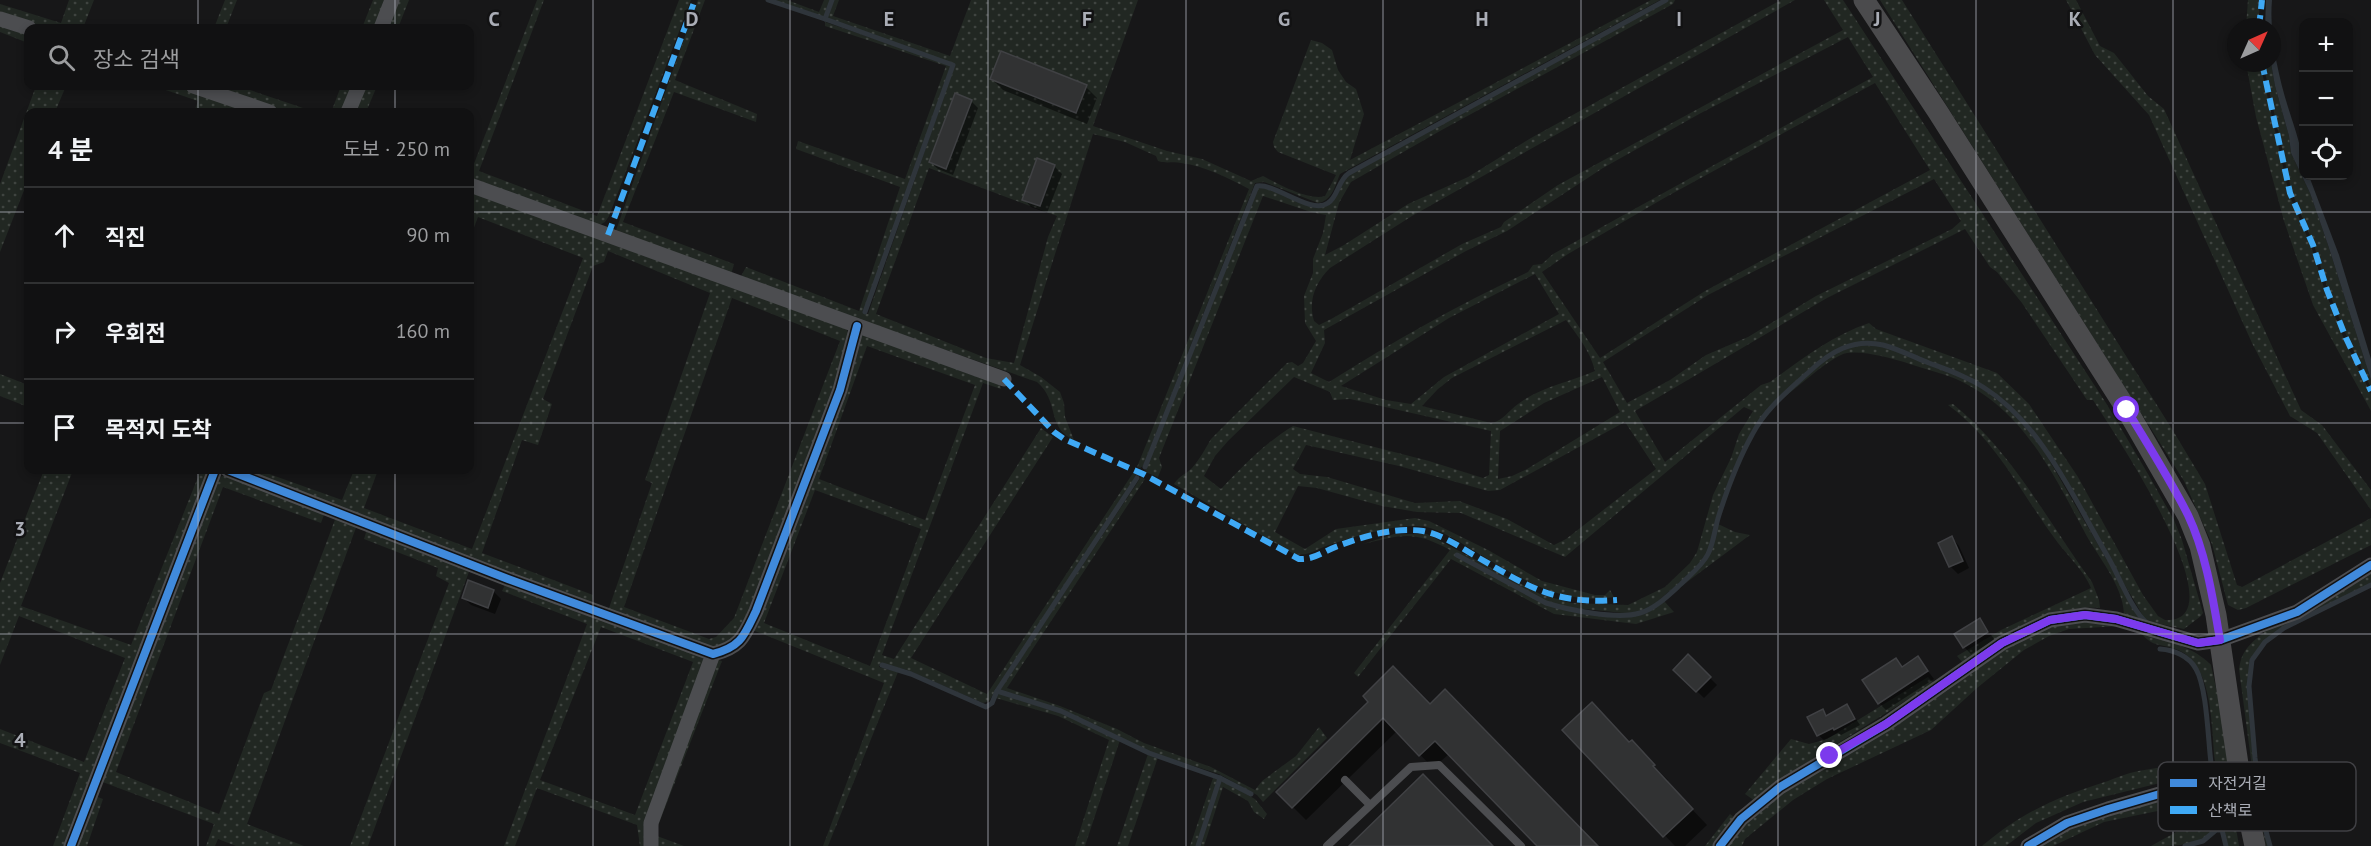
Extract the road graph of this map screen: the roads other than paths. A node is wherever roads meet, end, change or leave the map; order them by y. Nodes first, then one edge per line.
1 (392, 0) edge
2 (1864, 0) edge
3 (0, 19) edge
4 (383, 24) edge
5 (24, 26) edge
6 (205, 90) edge
7 (357, 90) edge
8 (258, 108) edge
9 (350, 108) edge
10 (474, 186) edge
11 (856, 326) junction
12 (1004, 379) dead end
13 (213, 474) edge
14 (238, 474) edge
15 (2371, 565) edge
16 (2220, 640) junction
17 (713, 654) junction
18 (2238, 762) edge
19 (1345, 780) dead end
20 (2158, 796) edge
21 (1369, 804) junction
22 (2252, 831) edge
23 (71, 846) edge
24 (651, 846) edge
25 (1327, 846) edge
26 (1521, 846) edge
27 (1720, 846) edge
28 (2028, 846) edge
29 (2255, 846) edge

1 - 4 street
2 - 16 main road
3 - 5 street
6 - 8 street
7 - 9 street
10 - 11 street
11 - 12 street
11 - 17 street
13 - 23 street
14 - 17 street
15 - 16 street
16 - 18 main road
16 - 27 street
17 - 24 street
19 - 21 lane
20 - 28 street
21 - 25 lane
21 - 26 lane
22 - 29 main road

